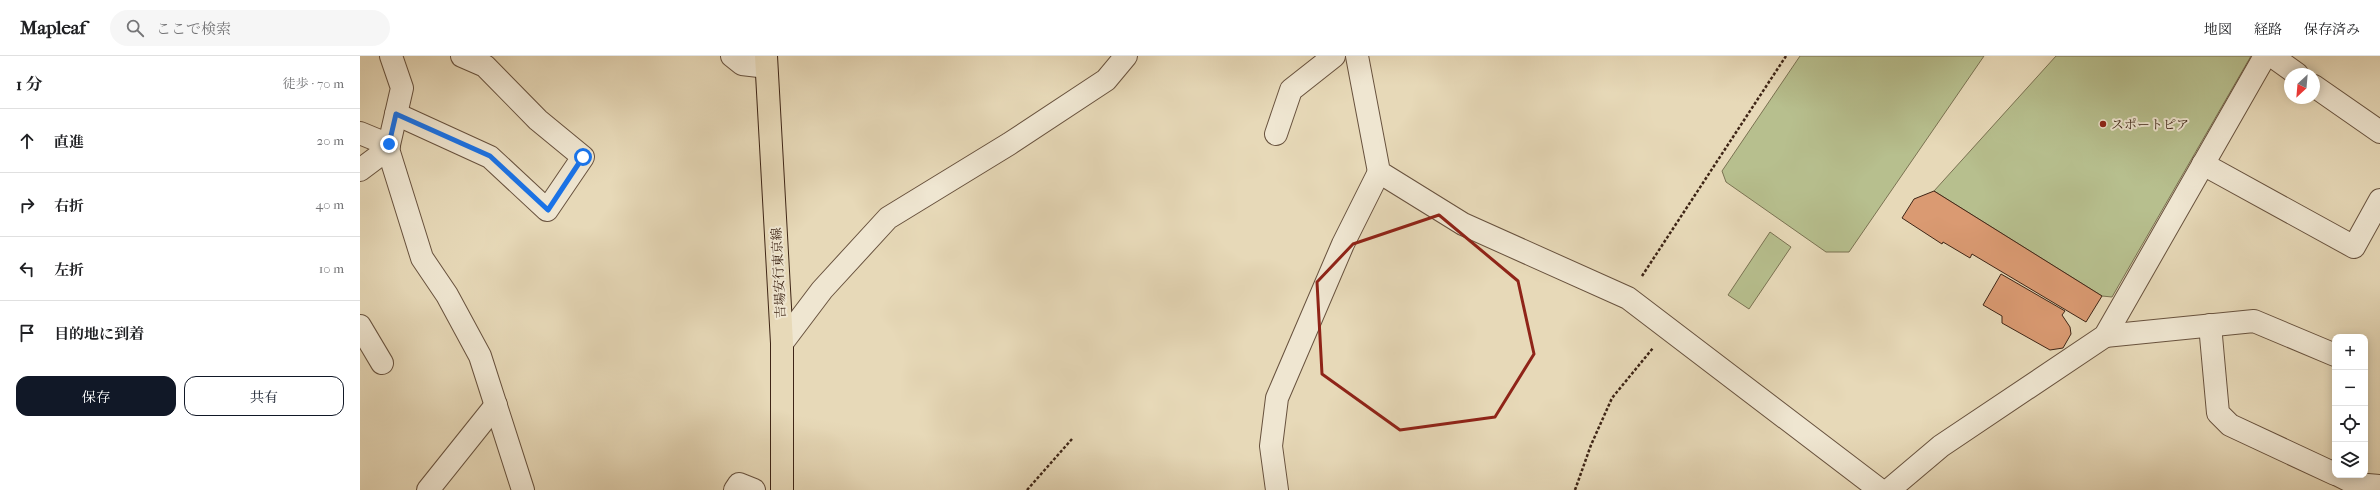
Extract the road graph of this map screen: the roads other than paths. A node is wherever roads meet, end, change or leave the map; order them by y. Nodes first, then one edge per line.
1 (391, 56) edge
2 (462, 56) edge
3 (732, 56) edge
4 (1126, 56) edge
5 (1334, 56) edge
6 (1357, 56) edge
7 (2265, 56) edge
8 (2272, 56) edge
9 (766, 61) edge
10 (2289, 68) edge
11 (2320, 90) edge
12 (396, 114) junction
13 (2380, 132) edge
14 (360, 133) edge
15 (1276, 134) dead end
16 (388, 147) junction
17 (2203, 164) junction
18 (360, 170) edge
19 (1379, 172) junction
20 (2380, 200) edge
21 (2210, 325) junction
22 (360, 326) edge
23 (2105, 336) junction
24 (782, 343) junction
25 (2332, 354) edge
26 (382, 363) dead end
27 (496, 405) junction
28 (2332, 472) edge
29 (2344, 478) edge
30 (2380, 486) edge
31 (428, 490) edge
32 (523, 490) edge
33 (735, 490) edge
34 (754, 490) edge
35 (782, 490) edge
36 (1277, 490) edge
37 (1880, 490) edge
38 (1889, 490) edge

1 - 12 street
2 - 12 street
3 - 9 street
4 - 24 street
5 - 15 street
6 - 19 street
7 - 17 street
8 - 10 street
9 - 24 main road, 吉場安行東京線
11 - 13 street
12 - 16 street
14 - 16 street
16 - 18 street
16 - 27 street
17 - 20 street
17 - 23 street
19 - 36 street
19 - 37 street
21 - 23 street
21 - 25 street
21 - 28 street
22 - 26 street
23 - 38 street
24 - 35 main road, 吉場安行東京線
27 - 31 street
27 - 32 street
29 - 30 street
33 - 34 street

